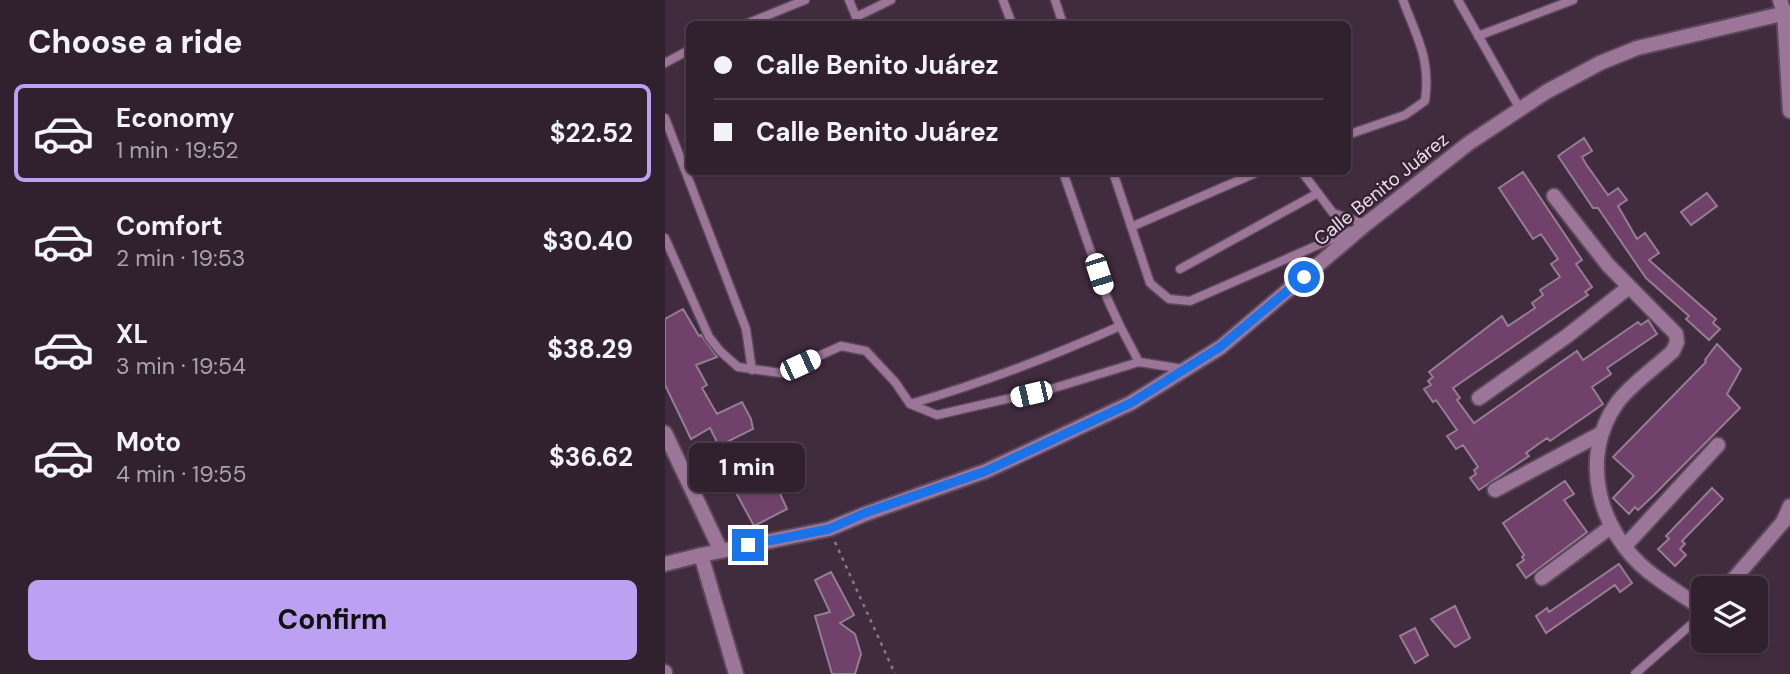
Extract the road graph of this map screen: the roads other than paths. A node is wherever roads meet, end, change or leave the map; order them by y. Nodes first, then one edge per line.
1 (805, 0) edge
2 (849, 0) edge
3 (891, 0) edge
4 (1003, 0) edge
5 (1055, 0) edge
6 (1403, 0) edge
7 (1458, 0) edge
8 (1573, 0) edge
9 (1785, 8) edge
10 (753, 21) edge
11 (1011, 21) edge
12 (1062, 21) edge
13 (1478, 36) junction
14 (686, 52) edge
15 (665, 63) edge
16 (1520, 109) junction
17 (1790, 111) edge
18 (665, 118) edge
19 (1351, 134) edge
20 (686, 173) edge
21 (687, 175) edge
22 (1064, 175) edge
23 (1113, 175) edge
24 (1251, 175) edge
25 (1304, 175) edge
26 (1318, 193) junction
27 (1554, 196) dead end
28 (1366, 224) junction
29 (1131, 227) junction
30 (665, 238) edge
31 (1180, 269) dead end
32 (1629, 287) junction
33 (1120, 326) junction
34 (1139, 362) junction
35 (752, 370) junction
36 (1184, 370) junction
37 (1479, 398) dead end
38 (910, 404) junction
39 (665, 433) edge
40 (1602, 433) junction
41 (1718, 445) dead end
42 (1495, 490) dead end
43 (1790, 506) edge
44 (1612, 526) junction
45 (1625, 546) junction
46 (721, 551) junction
47 (701, 555) junction
48 (665, 564) edge
49 (1736, 576) edge
50 (1542, 578) dead end
51 (1691, 601) edge
52 (1691, 625) edge
53 (736, 674) edge
54 (1635, 674) edge

1 - 10 lane
2 - 3 lane
4 - 11 lane
5 - 12 lane
6 - 19 lane
7 - 13 lane
8 - 13 lane
9 - 16 street, Calle Benito Juárez
9 - 17 street
13 - 16 lane
14 - 15 lane
16 - 28 street, Calle Benito Juárez
18 - 20 lane
21 - 35 lane
22 - 33 lane
23 - 29 lane
24 - 29 lane
25 - 26 lane
26 - 28 lane
26 - 31 lane
27 - 32 street
28 - 29 lane
28 - 36 street, Calle Benito Juárez
30 - 35 lane
32 - 37 street
32 - 40 street
33 - 34 lane
33 - 38 lane
34 - 36 lane
34 - 38 lane
35 - 38 lane
36 - 46 street, Calle Benito Juárez
39 - 46 street
40 - 42 street
40 - 44 street
41 - 45 street
43 - 49 street
44 - 45 street
44 - 50 street
45 - 51 street
46 - 47 street, Calle Benito Juárez
47 - 48 street, Calle Benito Juárez
47 - 53 street
52 - 54 lane

